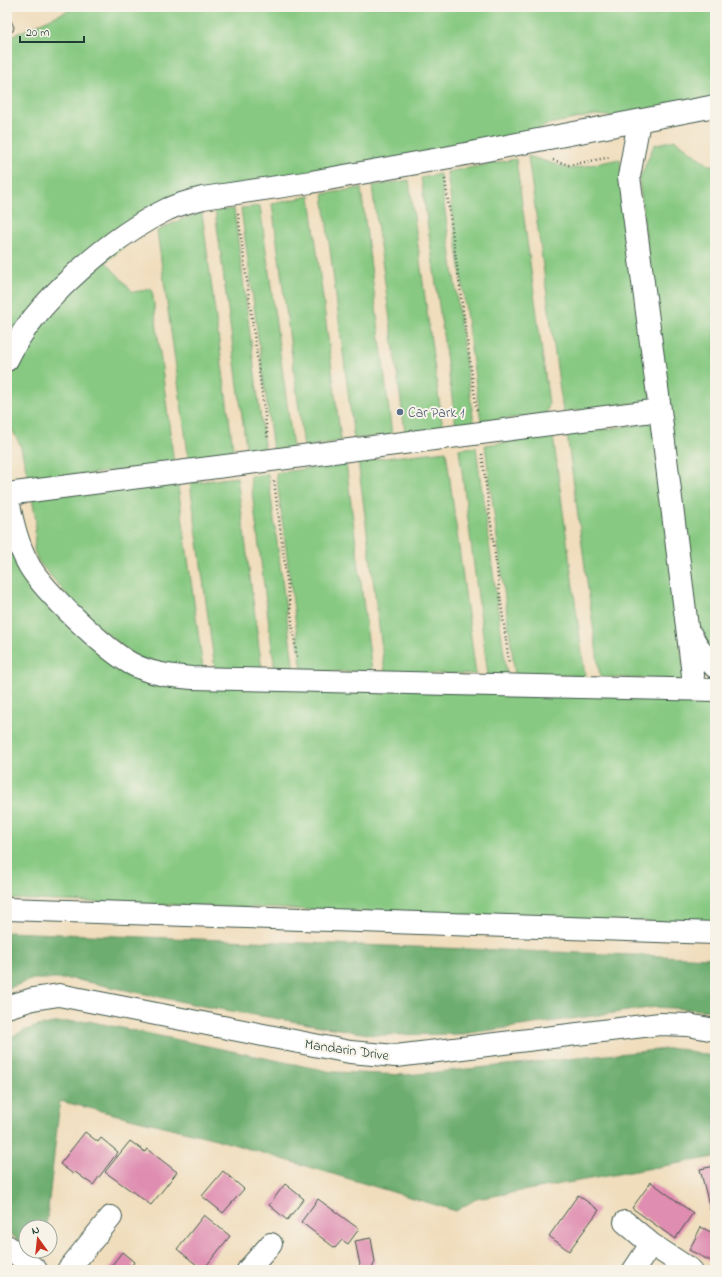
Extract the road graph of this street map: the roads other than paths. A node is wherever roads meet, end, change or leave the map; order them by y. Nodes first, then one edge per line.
1 (715, 106) edge
2 (639, 121) junction
3 (7, 360) edge
4 (660, 410) junction
5 (7, 494) edge
6 (688, 628) junction
7 (715, 667) edge
8 (692, 689) junction
9 (715, 690) edge
10 (7, 909) edge
11 (715, 933) edge
12 (7, 1007) edge
13 (715, 1030) edge
14 (111, 1217) dead end
15 (625, 1222) dead end
16 (271, 1244) dead end
17 (651, 1244) junction
18 (7, 1246) edge
19 (36, 1270) edge
20 (68, 1270) edge
21 (248, 1270) edge
22 (634, 1270) edge
23 (691, 1270) edge

1 - 2 street
2 - 3 street
2 - 4 street
4 - 5 street
4 - 6 street
5 - 8 street
6 - 7 street
6 - 8 street
8 - 9 street
10 - 11 street
12 - 13 street, Mandarin Drive
14 - 20 street
15 - 17 street
16 - 21 street
17 - 22 street
17 - 23 street
18 - 19 street

